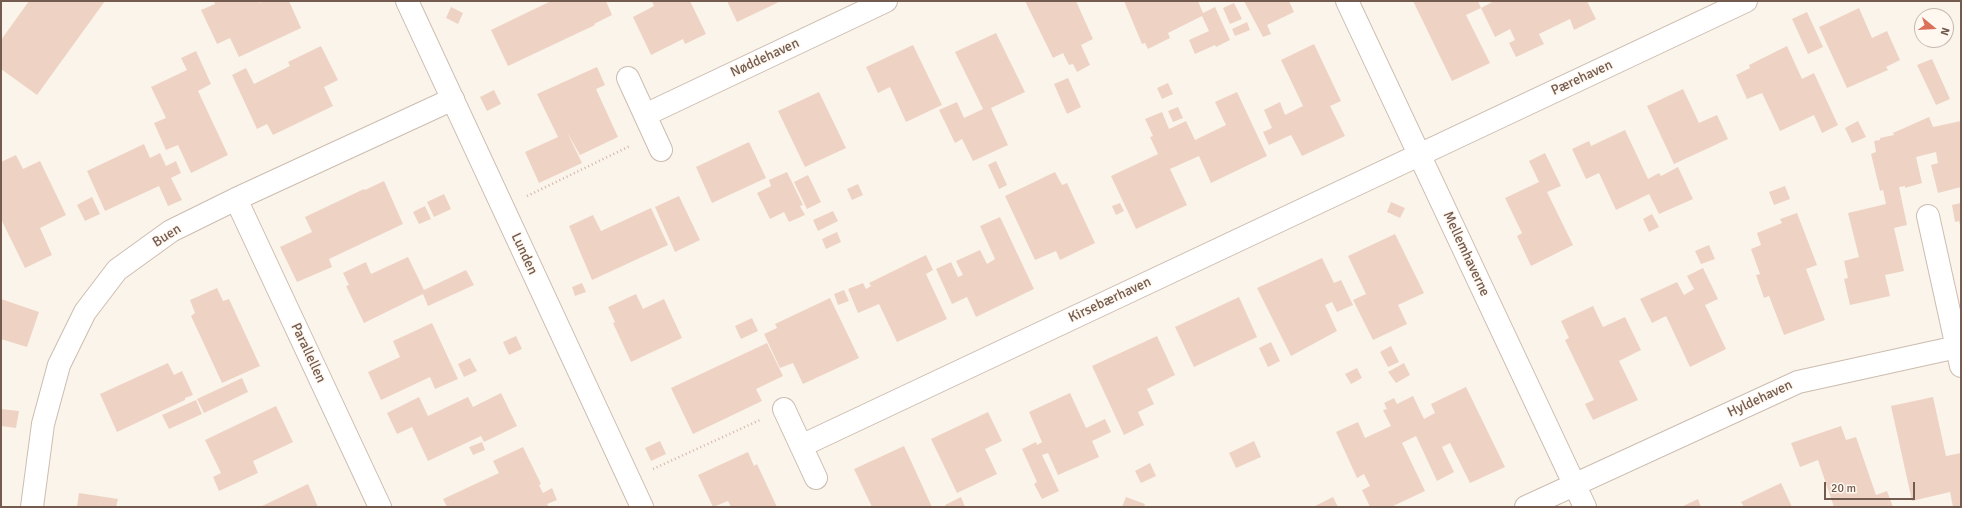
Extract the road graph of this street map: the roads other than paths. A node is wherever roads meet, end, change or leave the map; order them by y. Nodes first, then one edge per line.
1 (407, 1) edge
2 (886, 1) edge
3 (1347, 1) edge
4 (1746, 1) edge
5 (628, 78) dead end
6 (453, 99) junction
7 (645, 114) junction
8 (658, 142) road end
9 (1418, 154) junction
10 (236, 199) junction
11 (1928, 216) dead end
12 (1959, 357) edge
13 (784, 409) road end
14 (801, 446) junction
15 (816, 478) dead end
16 (1574, 484) junction
17 (32, 507) edge
18 (380, 507) edge
19 (642, 507) edge
20 (1526, 507) edge
21 (1585, 507) edge

1 - 6 street, Lunden
2 - 7 street, Nøddehaven
3 - 9 street, Mellemhaverne
4 - 9 street, Pærehaven
5 - 7 street
6 - 10 street, Buen
6 - 19 street, Lunden
7 - 8 street
9 - 14 street, Kirsebærhaven
9 - 16 street, Mellemhaverne
10 - 17 street, Buen
10 - 18 street, Parallellen
11 - 12 street, Hyldehaven
12 - 16 street, Hyldehaven
13 - 14 street
14 - 15 street
16 - 20 street, Hyldehaven
16 - 21 street, Mellemhaverne

